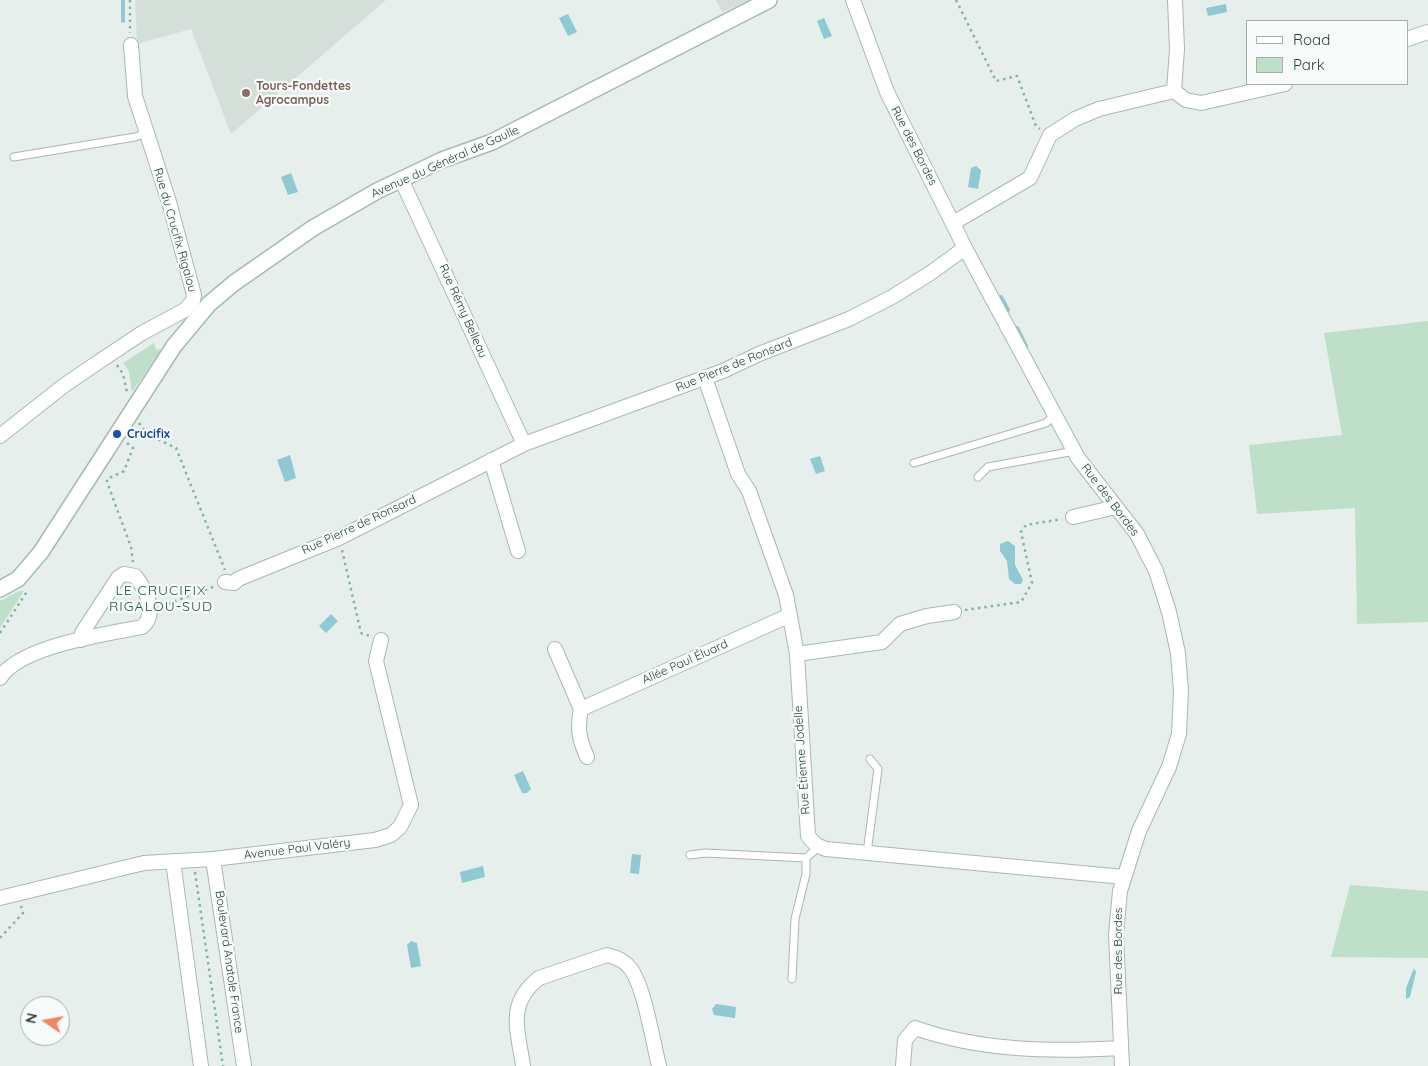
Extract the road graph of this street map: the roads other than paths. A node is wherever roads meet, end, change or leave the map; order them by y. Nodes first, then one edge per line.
1 (769, 0) edge
2 (853, 0) edge
3 (860, 0) edge
4 (1175, 0) edge
5 (862, 28) junction
6 (1428, 32) edge
7 (1408, 39) edge
8 (130, 45) road end
9 (1281, 85) edge
10 (1174, 91) junction
11 (147, 132) junction
12 (14, 157) dead end
13 (401, 178) junction
14 (953, 223) junction
15 (965, 248) junction
16 (704, 378) junction
17 (1055, 414) junction
18 (0, 436) edge
19 (524, 444) junction
20 (1073, 449) junction
21 (491, 460) junction
22 (914, 463) dead end
23 (978, 477) dead end
24 (1116, 507) junction
25 (1073, 517) road end
26 (518, 551) dead end
27 (225, 582) road end
28 (0, 589) edge
29 (954, 612) road end
30 (788, 616) junction
31 (81, 640) junction
32 (381, 640) road end
33 (555, 649) dead end
34 (797, 654) junction
35 (0, 678) edge
36 (581, 709) junction
37 (587, 757) dead end
38 (870, 759) dead end
39 (816, 845) junction
40 (867, 853) junction
41 (690, 855) dead end
42 (806, 858) junction
43 (213, 859) junction
44 (172, 861) junction
45 (1124, 877) junction
46 (0, 898) edge
47 (792, 978) dead end
48 (1121, 1048) junction
49 (201, 1066) edge
50 (244, 1066) edge
51 (523, 1066) edge
52 (659, 1066) edge
53 (903, 1066) edge
54 (1122, 1066) edge

1 - 13 street, Avenue du Général de Gaulle
2 - 5 street, Rue des Bordes
3 - 5 street, Rue des Bordes
4 - 10 street
5 - 14 street, Rue des Bordes
6 - 7 street
8 - 11 street, Rue du Crucifix Rigalou
9 - 10 street
10 - 14 street
11 - 12 lane
11 - 18 street, Rue du Crucifix Rigalou
13 - 19 street, Rue Rémy Belleau
13 - 28 street, Avenue du Général de Gaulle
14 - 15 street, Rue des Bordes
15 - 16 street, Rue Pierre de Ronsard
15 - 17 street, Rue des Bordes
16 - 19 street, Rue Pierre de Ronsard
16 - 30 street, Rue Étienne Jodelle
17 - 20 street, Rue des Bordes
17 - 22 lane
19 - 21 street, Rue Pierre de Ronsard
20 - 23 lane
20 - 24 street, Rue des Bordes
21 - 26 street
21 - 27 street, Rue Pierre de Ronsard
24 - 25 street
24 - 45 street, Rue des Bordes
29 - 34 street
30 - 34 street, Rue Étienne Jodelle
30 - 36 street, Allée Paul Éluard
31 - 31 street
31 - 35 street
32 - 43 street, Avenue Paul Valéry
33 - 36 street
34 - 39 street, Rue Étienne Jodelle
36 - 37 street
38 - 40 lane
39 - 40 street
39 - 42 lane
40 - 45 street
41 - 42 lane
42 - 47 lane
43 - 44 street, Avenue Paul Valéry
43 - 50 street, Boulevard Anatole France
44 - 46 street, Avenue Paul Valéry
44 - 49 street
45 - 48 street, Rue des Bordes
48 - 53 street
48 - 54 street, Rue des Bordes
51 - 52 street

